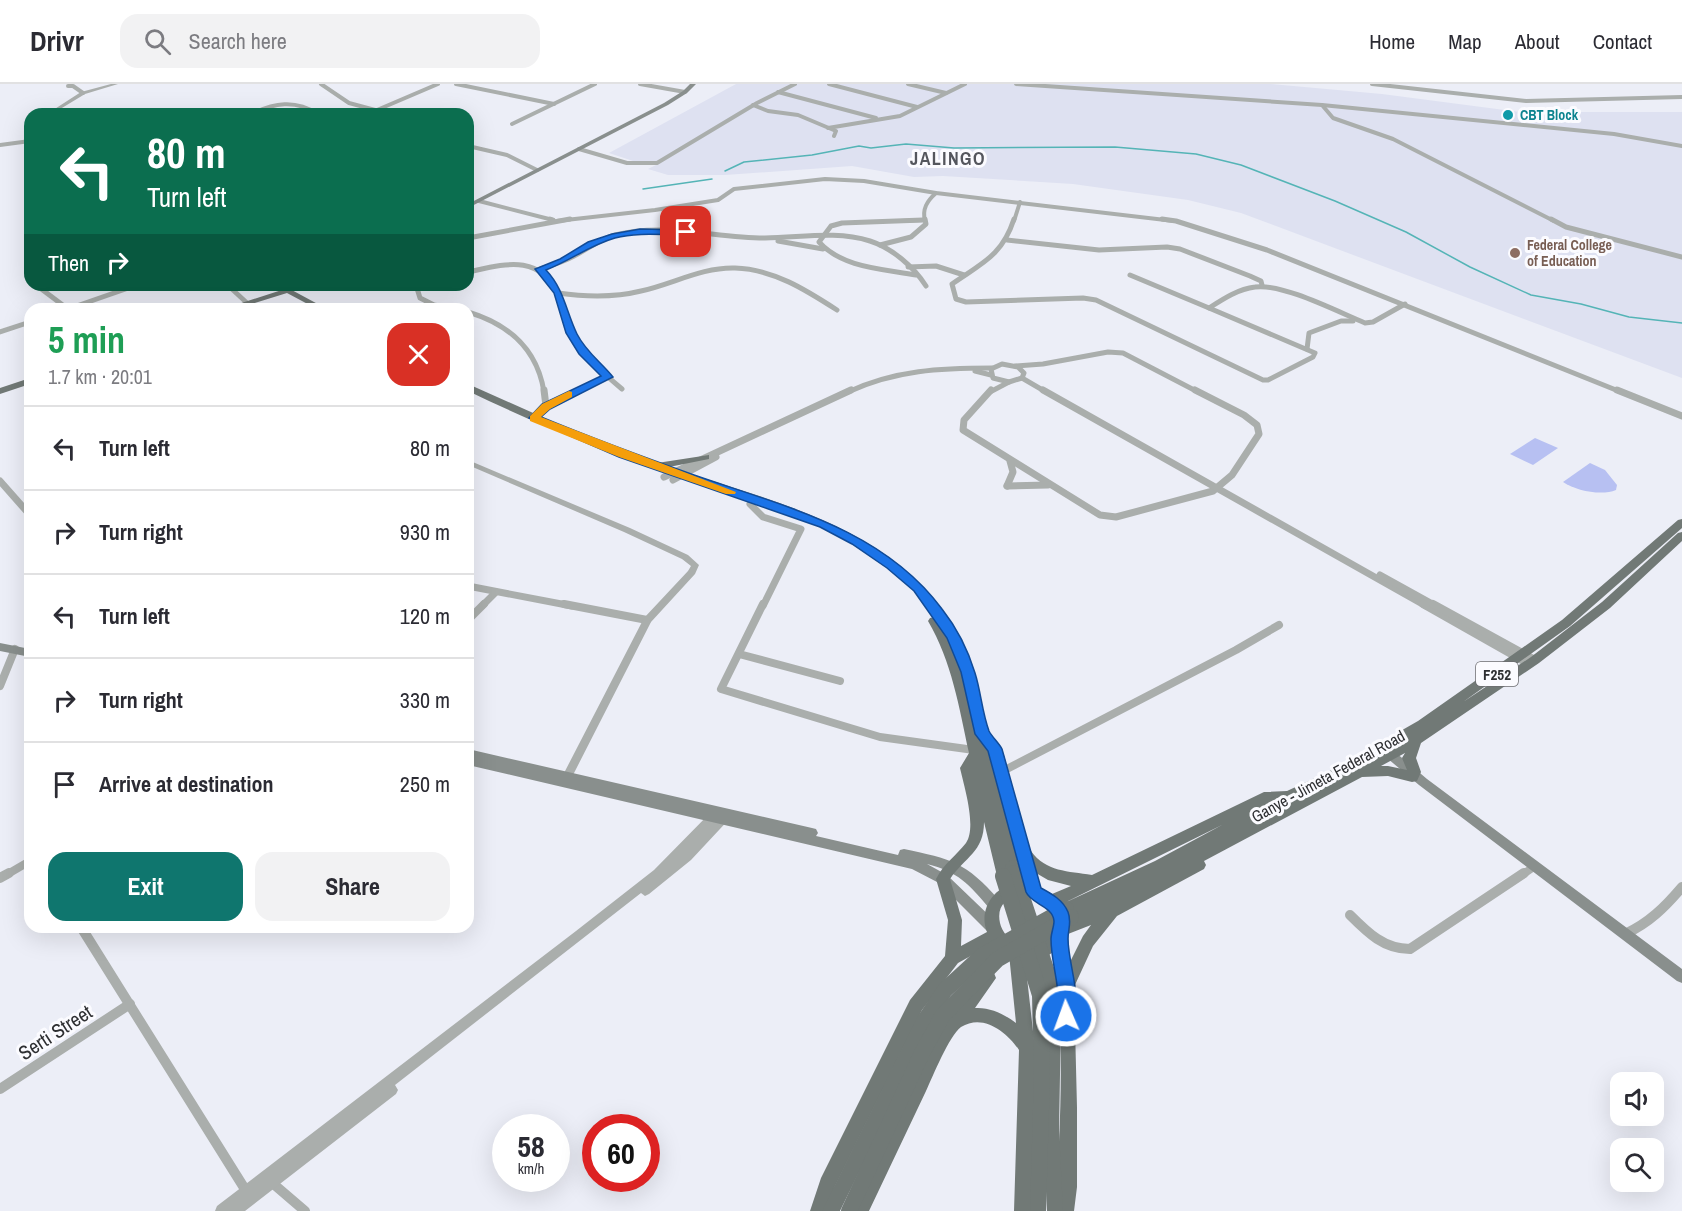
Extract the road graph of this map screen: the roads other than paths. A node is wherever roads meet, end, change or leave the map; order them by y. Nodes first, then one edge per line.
1 (116, 84) edge
2 (321, 84) edge
3 (438, 84) edge
4 (456, 84) edge
5 (595, 84) edge
6 (640, 84) edge
7 (693, 84) edge
8 (795, 84) edge
9 (829, 84) edge
10 (908, 84) edge
11 (965, 84) edge
12 (1016, 84) edge
13 (1372, 84) edge
14 (69, 86) dead end
15 (1418, 87) edge
16 (685, 92) junction
17 (778, 92) junction
18 (83, 93) junction
19 (946, 93) junction
20 (1682, 97) edge
21 (554, 104) junction
22 (753, 105) junction
23 (1322, 105) junction
24 (271, 106) joint
25 (917, 107) junction
26 (59, 108) edge
27 (266, 108) edge
28 (310, 108) edge
29 (369, 108) edge
30 (382, 108) edge
31 (879, 118) junction
32 (512, 124) dead end
33 (828, 128) junction
34 (834, 136) dead end
35 (24, 142) edge
36 (0, 145) edge
37 (474, 146) edge
38 (1682, 146) edge
39 (579, 149) junction
40 (537, 170) junction
41 (936, 193) junction
42 (479, 201) junction
43 (1020, 202) junction
44 (474, 204) edge
45 (923, 220) junction
46 (555, 221) junction
47 (822, 236) junction
48 (474, 237) edge
49 (762, 238) junction
50 (1007, 240) junction
51 (880, 245) junction
52 (823, 249) junction
53 (1682, 257) edge
54 (908, 267) junction
55 (540, 269) junction
56 (474, 271) edge
57 (916, 275) junction
58 (964, 275) junction
59 (1130, 275) dead end
60 (1262, 285) junction
61 (926, 286) dead end
62 (44, 291) edge
63 (119, 291) edge
64 (234, 291) edge
65 (294, 291) edge
66 (418, 291) edge
67 (558, 293) junction
68 (60, 303) edge
69 (85, 303) edge
70 (247, 303) edge
71 (258, 303) edge
72 (259, 303) edge
73 (306, 303) edge
74 (313, 303) edge
75 (430, 303) edge
76 (1405, 304) junction
77 (1209, 308) junction
78 (837, 310) dead end
79 (474, 314) edge
80 (1355, 321) junction
81 (24, 324) edge
82 (0, 332) edge
83 (1307, 349) junction
84 (1043, 364) junction
85 (1015, 366) junction
86 (992, 374) junction
87 (1023, 376) junction
88 (608, 377) junction
89 (24, 381) edge
90 (1009, 382) junction
91 (993, 388) junction
92 (0, 389) edge
93 (622, 389) dead end
94 (474, 390) edge
95 (474, 397) edge
96 (546, 406) junction
97 (1682, 416) edge
98 (534, 418) junction
99 (708, 458) junction
100 (1009, 460) junction
101 (652, 464) junction
102 (474, 465) edge
103 (672, 476) junction
104 (0, 482) edge
105 (705, 483) junction
106 (1049, 485) junction
107 (1219, 487) junction
108 (8, 490) junction
109 (0, 493) edge
110 (750, 504) junction
111 (24, 508) edge
112 (1682, 522) edge
113 (1682, 535) edge
114 (474, 587) edge
115 (496, 592) junction
116 (474, 614) edge
117 (647, 620) junction
118 (1279, 625) dead end
119 (0, 647) edge
120 (15, 649) junction
121 (24, 651) edge
122 (739, 654) junction
123 (1527, 659) junction
124 (840, 681) dead end
125 (0, 686) edge
126 (983, 734) junction
127 (1416, 740) junction
128 (975, 752) junction
129 (474, 754) edge
130 (1388, 756) junction
131 (474, 762) edge
132 (1000, 772) junction
133 (1360, 772) junction
134 (568, 775) junction
135 (1416, 777) junction
136 (1289, 803) junction
137 (721, 816) junction
138 (1022, 851) junction
139 (24, 864) edge
140 (951, 864) junction
141 (1535, 866) junction
142 (1007, 872) junction
143 (0, 878) edge
144 (943, 879) junction
145 (1091, 881) junction
146 (1682, 887) edge
147 (1034, 892) junction
148 (994, 904) junction
149 (1112, 911) junction
150 (1350, 915) dead end
151 (1062, 919) junction
152 (994, 931) junction
153 (85, 933) edge
154 (1625, 934) junction
155 (1014, 949) junction
156 (953, 958) junction
157 (1682, 976) edge
158 (1066, 988) junction
159 (130, 1004) junction
160 (954, 1023) junction
161 (1027, 1048) junction
162 (0, 1089) edge
163 (269, 1180) junction
164 (248, 1195) junction
165 (222, 1211) edge
166 (234, 1211) edge
167 (305, 1211) edge
168 (819, 1211) edge
169 (831, 1211) edge
170 (849, 1211) edge
171 (860, 1211) edge
172 (1023, 1211) edge
173 (1038, 1211) edge
174 (1055, 1211) edge
175 (1065, 1211) edge

1 - 18 street
2 - 29 street
3 - 30 street
4 - 21 street
5 - 21 street
6 - 16 street
7 - 16 main road
8 - 17 street
9 - 25 street
10 - 19 street
11 - 19 street
12 - 23 street
13 - 15 street
14 - 18 street
15 - 20 street
16 - 39 main road
17 - 22 street
17 - 31 street
18 - 26 street
19 - 25 street
21 - 32 street
22 - 33 street
22 - 39 street
23 - 38 street
23 - 53 street
24 - 27 street
24 - 28 street
25 - 31 street
31 - 33 street
33 - 34 street
35 - 36 street
37 - 40 street
39 - 40 main road
40 - 42 main road
41 - 43 street
41 - 45 street
41 - 46 street
42 - 44 main road
42 - 46 street
43 - 50 street
43 - 76 street
45 - 47 street
45 - 51 street
46 - 48 street
47 - 49 street
47 - 51 street
47 - 52 street
49 - 52 street
49 - 55 street
50 - 58 street
50 - 60 street
51 - 54 street
52 - 57 street
54 - 57 street
54 - 58 street
55 - 56 street
55 - 67 street
57 - 61 street
58 - 83 street
59 - 77 street
60 - 77 street
60 - 80 street
62 - 68 street
63 - 69 street
64 - 70 street
65 - 71 main road
65 - 72 main road
65 - 73 main road
65 - 74 main road
66 - 75 street
67 - 78 street
67 - 88 street
76 - 80 street
76 - 97 street
77 - 83 street
79 - 96 street
80 - 83 street
81 - 82 street
84 - 85 street
84 - 87 street
84 - 107 street
85 - 86 street
85 - 87 street
86 - 90 street
86 - 91 street
86 - 99 street
87 - 90 street
87 - 107 street
88 - 93 street
88 - 96 street
89 - 92 main road
90 - 91 street
91 - 100 street
94 - 98 main road
95 - 103 main road
96 - 98 street
98 - 101 main road
99 - 101 main road
99 - 103 street
99 - 105 main road
100 - 106 street
100 - 106 street
101 - 103 main road
102 - 117 street
103 - 105 main road
103 - 110 main road
104 - 108 street
105 - 126 main road
106 - 107 street
107 - 123 street
108 - 109 street
108 - 111 street
110 - 122 street
110 - 128 main road
112 - 123 main road, Ganye - Jimeta Federal Road / F252
113 - 123 main road, Ganye - Jimeta Federal Road / F252
114 - 115 street
115 - 116 street
115 - 117 street
117 - 134 street
118 - 132 street
119 - 120 main road
120 - 121 main road
120 - 125 street
122 - 124 street
122 - 128 street
123 - 127 main road, Ganye - Jimeta Federal Road / F252
123 - 136 main road, Ganye - Jimeta Federal Road / F252
126 - 132 main road
126 - 142 main road
127 - 130 main road, Ganye - Jimeta Federal Road / F252
127 - 135 main road
128 - 140 main road
128 - 142 main road
129 - 134 main road
130 - 133 main road, Ganye - Jimeta Federal Road / F252
130 - 135 main road
131 - 137 main road
132 - 138 main road
133 - 135 main road
133 - 136 main road, Ganye - Jimeta Federal Road / F252
134 - 137 main road
135 - 141 main road
136 - 145 main road
136 - 149 main road
136 - 151 main road, Ganye - Jimeta Federal Road / F252
137 - 140 main road
137 - 144 main road
137 - 163 street
138 - 145 main road
138 - 147 main road
139 - 143 street
140 - 144 main road
140 - 148 main road
141 - 150 street
141 - 154 main road
142 - 173 main road, bridge
142 - 174 main road, bridge
144 - 152 main road
144 - 156 main road
145 - 151 main road
146 - 154 street
147 - 148 main road
147 - 151 main road
148 - 152 main road
149 - 151 main road
149 - 158 main road
151 - 155 main road, F252
151 - 158 main road
151 - 169 main road, bridge
151 - 170 main road, bridge
152 - 155 main road
152 - 156 main road
153 - 159 street
154 - 157 main road
155 - 160 main road
155 - 161 main road
156 - 168 main road
158 - 175 main road
159 - 162 street, Serti Street
159 - 164 street
160 - 161 main road
160 - 171 main road
161 - 172 main road
163 - 164 street
163 - 167 street
164 - 165 street
164 - 166 street

